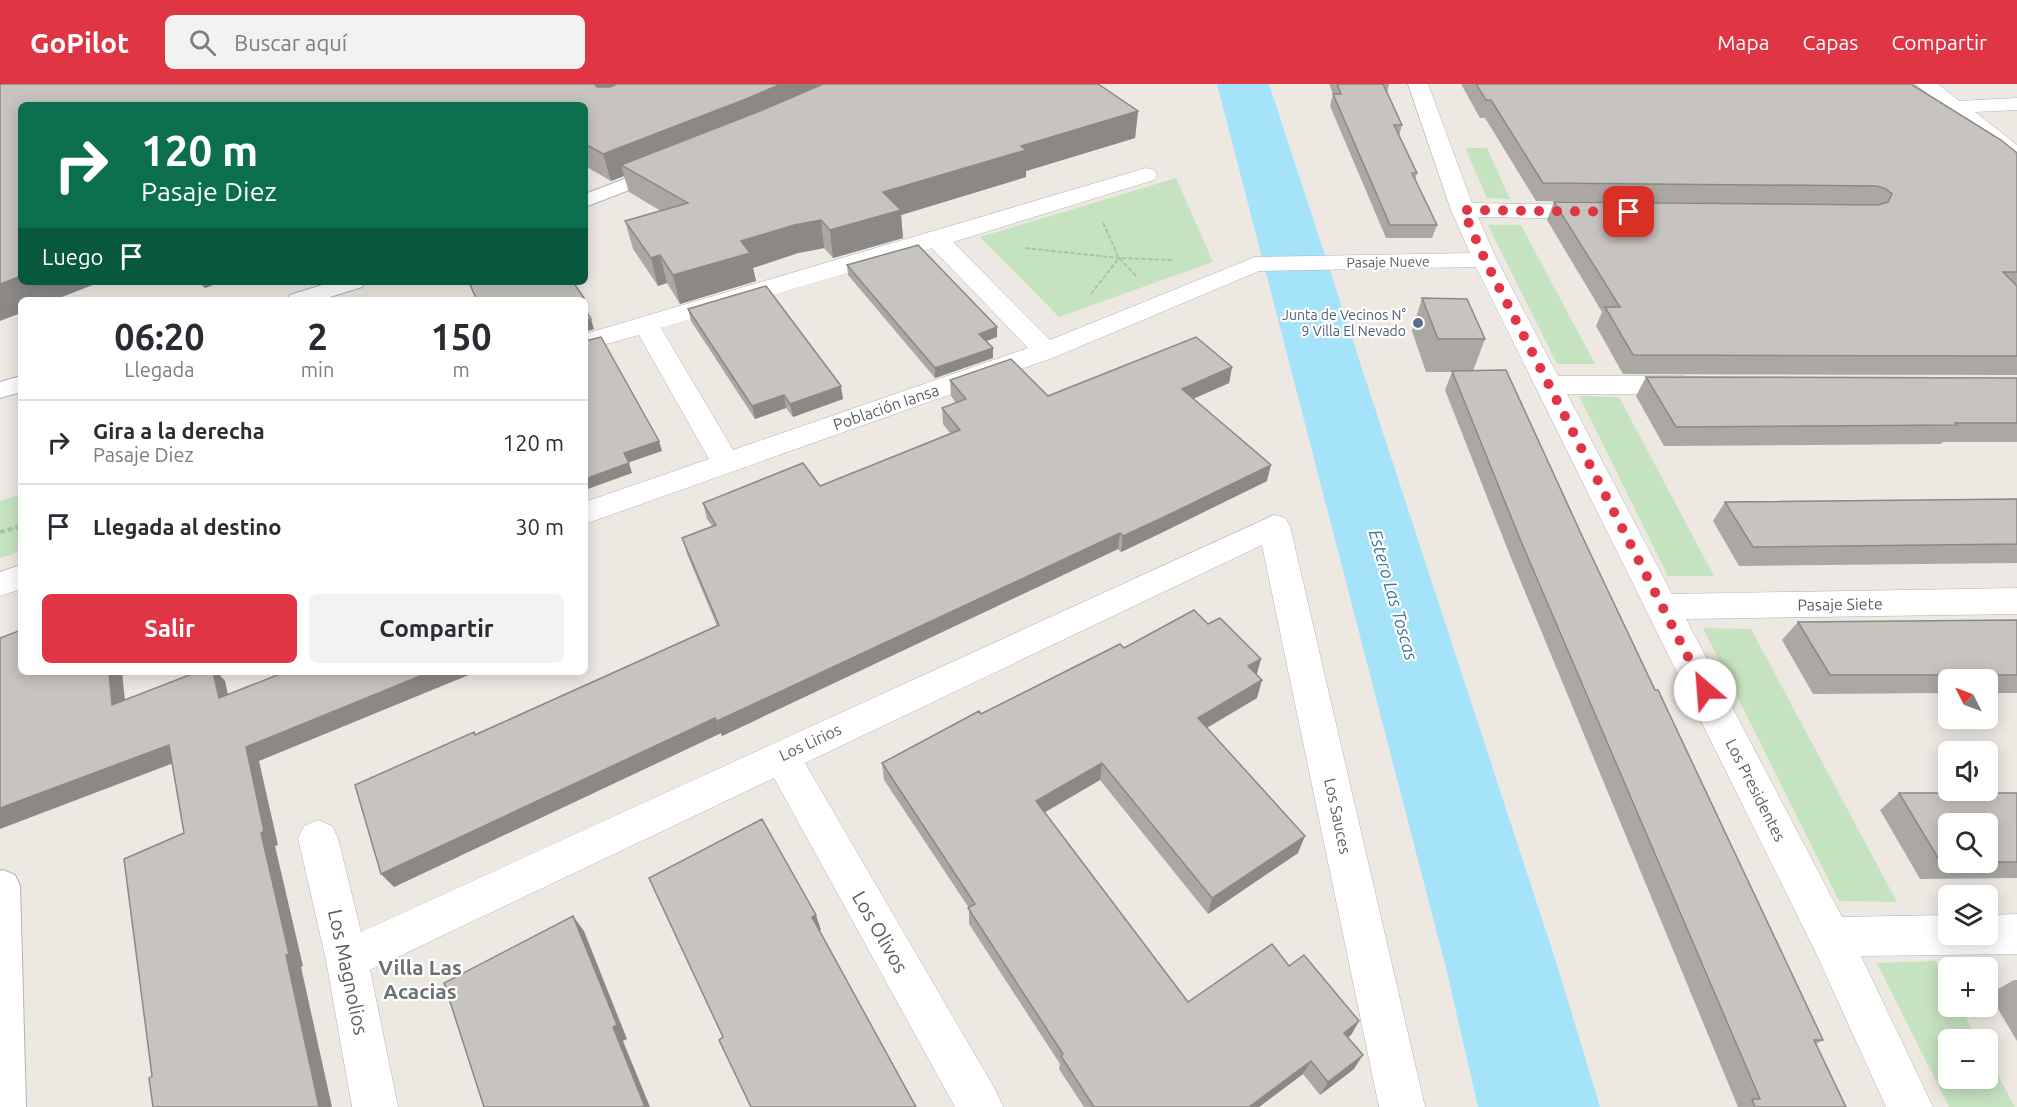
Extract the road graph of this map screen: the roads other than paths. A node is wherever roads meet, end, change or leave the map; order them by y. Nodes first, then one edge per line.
1 (1418, 84) edge
2 (1925, 84) edge
3 (2017, 104) edge
4 (1955, 107) junction
5 (2017, 155) edge
6 (674, 166) edge
7 (1146, 174) dead end
8 (588, 200) edge
9 (1463, 210) junction
10 (1617, 212) edge
11 (938, 239) junction
12 (1485, 260) junction
13 (1291, 264) joint
14 (345, 285) edge
15 (307, 297) edge
16 (646, 324) junction
17 (588, 341) edge
18 (1046, 351) junction
19 (18, 385) edge
20 (1549, 385) junction
21 (1705, 385) edge
22 (0, 390) edge
23 (726, 464) junction
24 (588, 512) edge
25 (1274, 526) joint
26 (18, 579) edge
27 (0, 584) edge
28 (2017, 601) edge
29 (1663, 607) junction
30 (781, 756) junction
31 (318, 838) dead end
32 (0, 888) edge
33 (2017, 934) edge
34 (1830, 937) junction
35 (347, 960) junction
36 (6, 1107) edge
37 (375, 1107) edge
38 (980, 1107) edge
39 (1402, 1107) edge
40 (1910, 1107) edge

1 - 9 street, Los Presidentes
2 - 4 street
3 - 4 street
4 - 5 street
6 - 8 lane
7 - 11 street
9 - 10 street
9 - 12 street, Los Presidentes
11 - 16 street
11 - 18 street
12 - 13 street, Pasaje Nueve
12 - 20 street, Los Presidentes
13 - 18 street, Población Iansa
14 - 15 lane
16 - 17 street
16 - 23 street
18 - 23 street, Población Iansa
19 - 22 lane
20 - 21 street
20 - 29 street, Los Presidentes
23 - 24 street, Población Iansa
25 - 30 street, Los Lirios
25 - 39 street, Los Sauces
26 - 27 street
28 - 29 street, Pasaje Siete
29 - 34 street, Los Presidentes
30 - 35 street, Los Lirios
30 - 38 street, Los Olivos
31 - 35 street, Los Magnolios
32 - 36 lane
33 - 34 street
34 - 40 street, Los Presidentes
35 - 37 street, Los Magnolios

